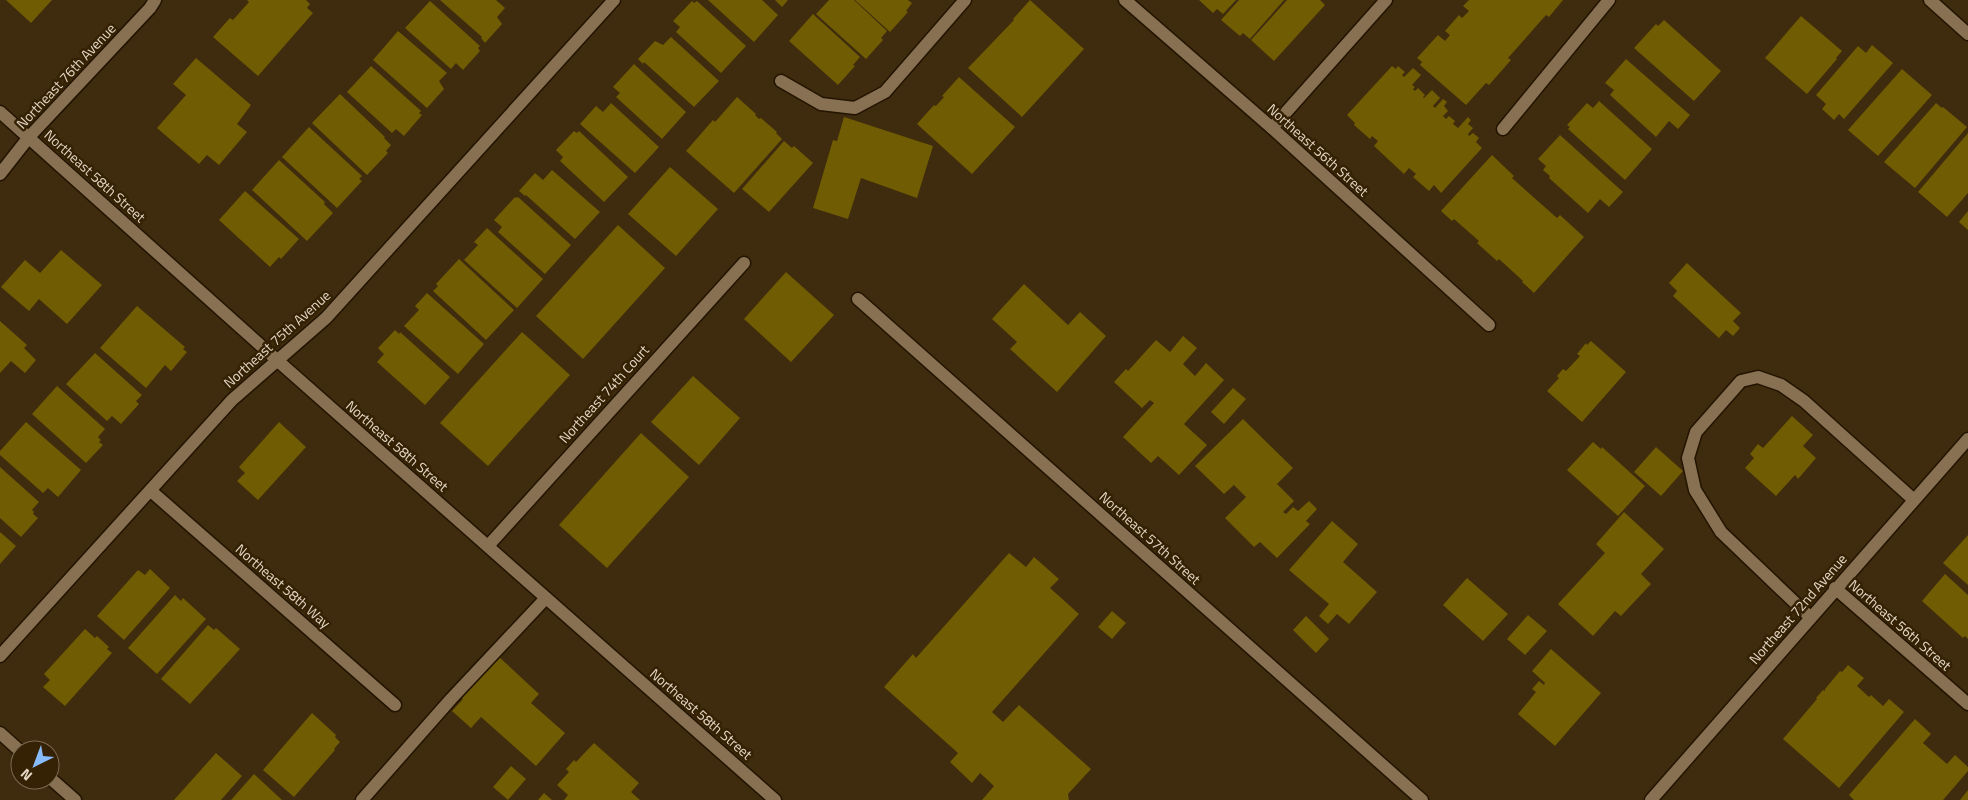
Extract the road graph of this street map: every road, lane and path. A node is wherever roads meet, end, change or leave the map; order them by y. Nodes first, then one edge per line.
1 (155, 0) edge
2 (614, 0) edge
3 (965, 0) edge
4 (1125, 0) edge
5 (1386, 0) edge
6 (1609, 0) edge
7 (1930, 0) edge
8 (1968, 34) edge
9 (781, 81) dead end
10 (0, 112) edge
11 (1272, 128) junction
12 (1503, 129) dead end
13 (29, 137) junction
14 (0, 174) edge
15 (744, 263) dead end
16 (858, 299) dead end
17 (1489, 325) dead end
18 (278, 361) junction
19 (1968, 439) edge
20 (151, 491) junction
21 (1914, 500) junction
22 (488, 546) junction
23 (1835, 588) junction
24 (546, 598) junction
25 (1810, 617) junction
26 (0, 656) edge
27 (395, 704) dead end
28 (1968, 704) edge
29 (0, 733) edge
30 (10, 742) edge
31 (60, 787) edge
32 (75, 800) edge
33 (362, 800) edge
34 (775, 800) edge
35 (1422, 800) edge
36 (1652, 800) edge

1 - 13 street, Northeast 76th Avenue
2 - 18 street, Northeast 75th Avenue
3 - 9 street
4 - 11 street, Northeast 56th Street
5 - 11 street
6 - 12 street
7 - 8 street
10 - 13 street, Northeast 58th Street
11 - 17 street, Northeast 56th Street
13 - 14 street, Northeast 76th Avenue
13 - 18 street, Northeast 58th Street
15 - 22 street, Northeast 74th Court
16 - 35 street, Northeast 57th Street
18 - 20 street, Northeast 75th Avenue
18 - 22 street, Northeast 58th Street
19 - 21 street, Northeast 72nd Avenue
20 - 26 street, Northeast 75th Avenue
20 - 27 street, Northeast 58th Way
21 - 23 street, Northeast 72nd Avenue
21 - 25 street
22 - 24 street, Northeast 58th Street
23 - 25 street, Northeast 72nd Avenue
23 - 28 street, Northeast 56th Street
24 - 33 street
24 - 34 street, Northeast 58th Street
25 - 36 street, Northeast 72nd Avenue
29 - 30 street
31 - 32 street

